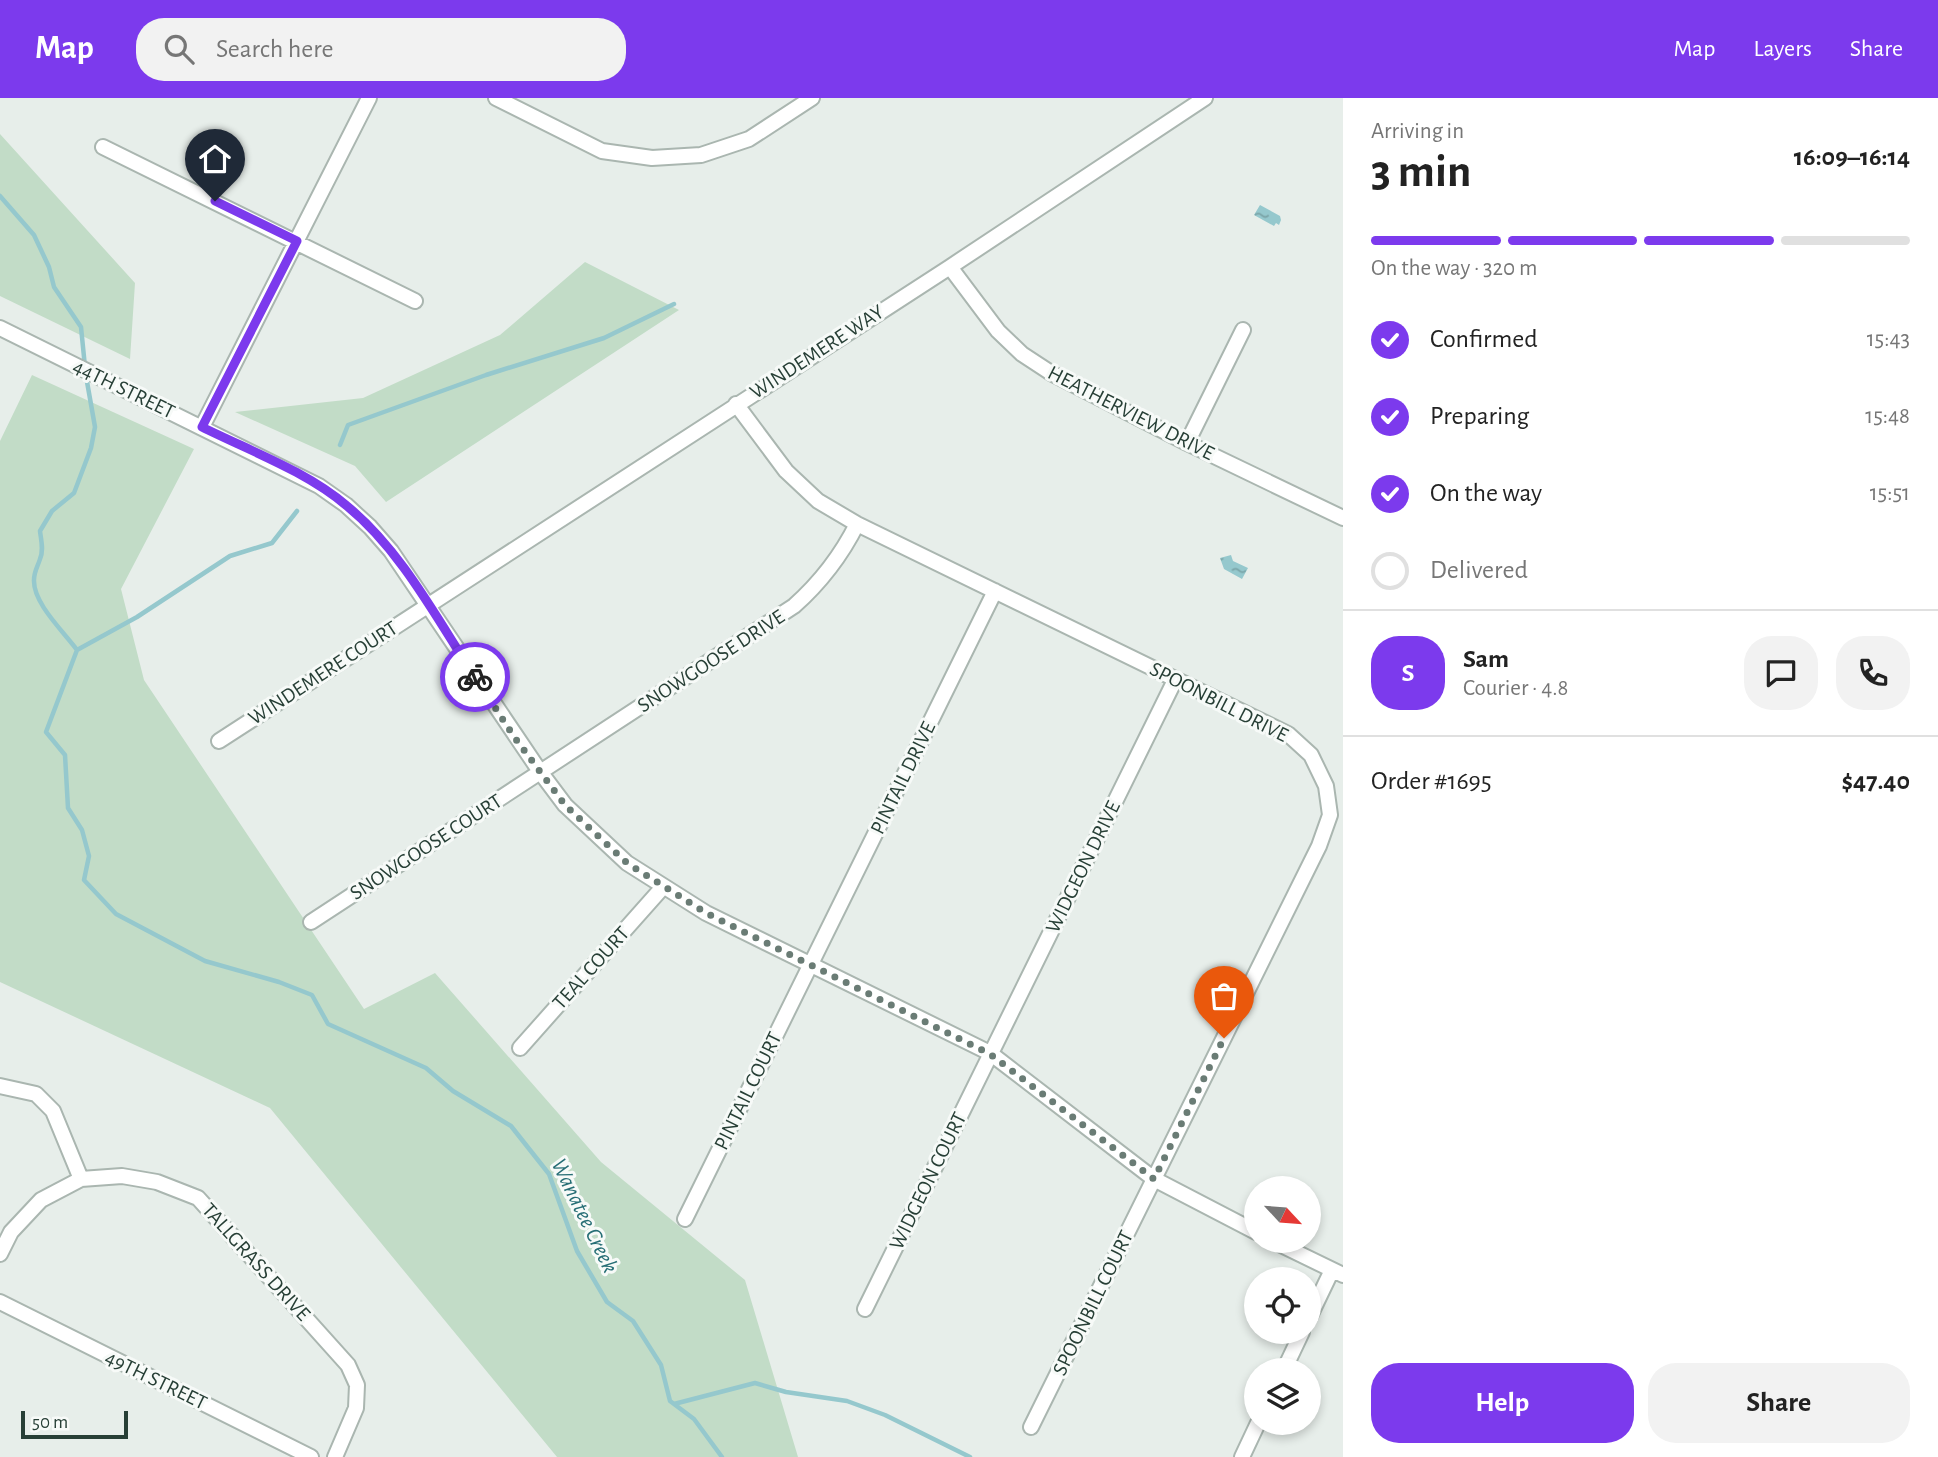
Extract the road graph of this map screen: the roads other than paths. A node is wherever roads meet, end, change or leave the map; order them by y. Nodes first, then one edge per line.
1 (369, 98) edge
2 (496, 98) edge
3 (812, 98) edge
4 (1205, 98) edge
5 (103, 147) dead end
6 (297, 241) junction
7 (950, 267) junction
8 (415, 301) dead end
9 (0, 328) edge
10 (1243, 330) dead end
11 (736, 404) junction
12 (202, 427) junction
13 (1187, 443) junction
14 (1343, 518) edge
15 (857, 524) junction
16 (995, 591) junction
17 (428, 606) junction
18 (1175, 680) junction
19 (219, 741) dead end
20 (541, 773) junction
21 (663, 887) junction
22 (311, 922) dead end
23 (810, 964) junction
24 (520, 1048) dead end
25 (990, 1054) junction
26 (0, 1086) edge
27 (81, 1179) junction
28 (1154, 1179) junction
29 (685, 1219) dead end
30 (1244, 1227) edge
31 (1298, 1253) edge
32 (0, 1254) edge
33 (1338, 1272) edge
34 (1321, 1299) edge
35 (0, 1302) edge
36 (865, 1309) dead end
37 (1031, 1427) dead end
38 (1252, 1435) edge
39 (312, 1457) edge
40 (335, 1457) edge
41 (1242, 1457) edge

1 - 6 street
2 - 3 street
4 - 7 street, WINDEMERE WAY
5 - 6 street
6 - 8 street
6 - 12 street
7 - 11 street, WINDEMERE WAY
7 - 13 street, HEATHERVIEW DRIVE
9 - 12 street, 44TH STREET
10 - 13 street
11 - 15 street, SPOONBILL DRIVE
11 - 17 street, WINDEMERE WAY
12 - 17 street, 44TH STREET
13 - 14 street, HEATHERVIEW DRIVE
15 - 16 street, SPOONBILL DRIVE
15 - 20 street, SNOWGOOSE DRIVE
16 - 18 street, SPOONBILL DRIVE
16 - 23 street, PINTAIL DRIVE
17 - 19 street, WINDEMERE COURT
17 - 20 street, 44TH STREET
18 - 25 street, WIDGEON DRIVE
18 - 28 street, SPOONBILL DRIVE
20 - 21 street, 44TH STREET
20 - 22 street, SNOWGOOSE COURT
21 - 23 street, 44TH STREET
21 - 24 street, TEAL COURT
23 - 25 street, 44TH STREET
23 - 29 street, PINTAIL COURT
25 - 28 street, 44TH STREET
25 - 36 street, WIDGEON COURT
26 - 27 street
27 - 32 street, TALLGRASS DRIVE
27 - 40 street, TALLGRASS DRIVE
28 - 30 street, 44TH STREET
28 - 37 street, SPOONBILL COURT
31 - 33 street
33 - 34 street
35 - 39 street, 49TH STREET
38 - 41 street

